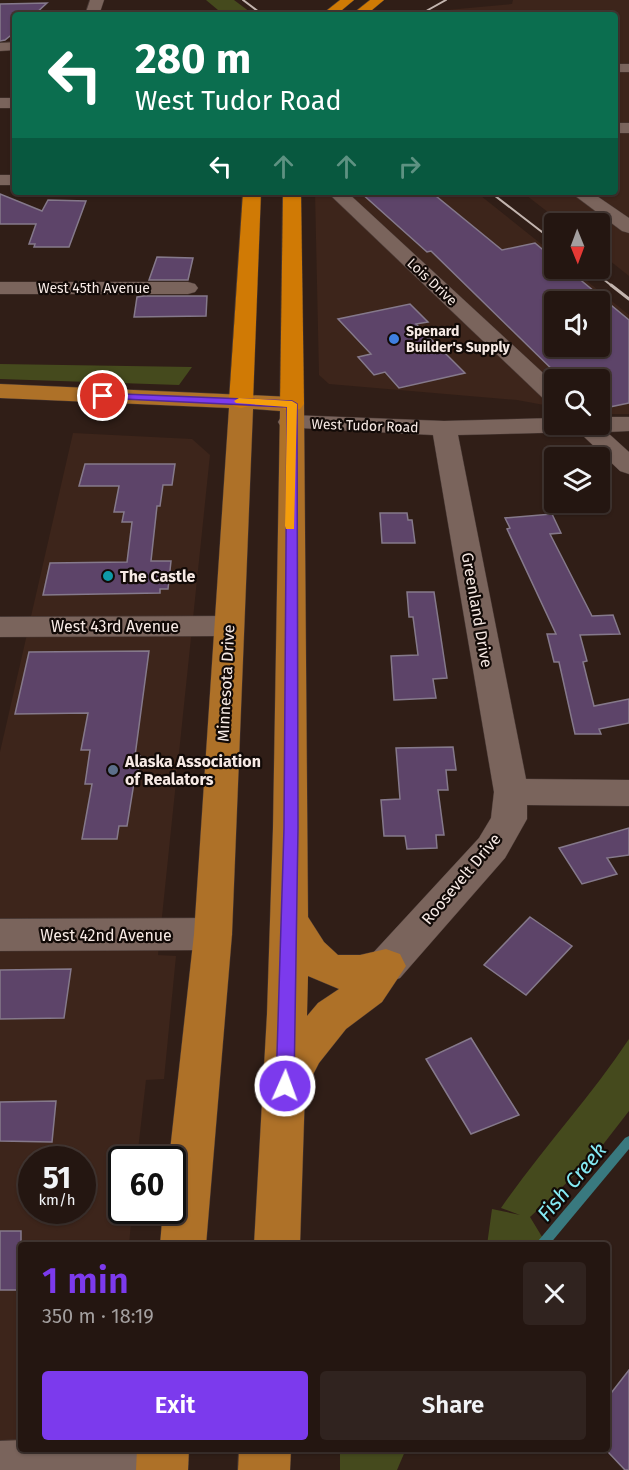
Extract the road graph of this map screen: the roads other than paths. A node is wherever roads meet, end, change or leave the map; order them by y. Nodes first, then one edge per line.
1 (348, 0) edge
2 (378, 0) edge
3 (331, 12) edge
4 (362, 12) edge
5 (252, 195) edge
6 (292, 195) edge
7 (339, 195) edge
8 (586, 197) edge
9 (620, 201) dead end
10 (629, 227) edge
11 (0, 288) edge
12 (188, 288) dead end
13 (544, 387) edge
14 (0, 391) edge
15 (0, 411) edge
16 (240, 411) junction
17 (291, 413) junction
18 (544, 421) edge
19 (610, 424) edge
20 (629, 424) edge
21 (544, 426) edge
22 (444, 429) junction
23 (594, 435) edge
24 (629, 466) edge
25 (229, 626) junction
26 (0, 627) edge
27 (511, 792) junction
28 (629, 793) edge
29 (289, 920) junction
30 (213, 934) junction
31 (0, 935) edge
32 (386, 966) junction
33 (285, 1086) junction
34 (183, 1242) edge
35 (277, 1242) edge
36 (265, 1452) edge
37 (162, 1461) edge
38 (0, 1467) edge
39 (264, 1470) edge

1 - 3 highway
2 - 4 highway
5 - 16 highway, Minnesota Drive
6 - 17 highway
7 - 13 street, Lois Drive
8 - 9 street
8 - 10 street
11 - 12 street, West 45th Avenue
14 - 16 main road, West Tudor Road
15 - 16 main road, West Tudor Road
16 - 17 main road, West Tudor Road
16 - 25 main road, Minnesota Drive
17 - 18 street, West Tudor Road
17 - 22 street, West Tudor Road
17 - 29 main road
19 - 20 street, West Tudor Road
21 - 22 street, West Tudor Road
22 - 27 street, Greenland Drive
23 - 24 street
25 - 26 street, West 43rd Avenue
25 - 30 main road, Minnesota Drive
27 - 28 street
27 - 32 street, Roosevelt Drive
29 - 32 main road
29 - 33 main road
30 - 31 street, West 42nd Avenue
30 - 34 main road, Minnesota Drive
32 - 33 main road
33 - 35 main road
36 - 39 main road
37 - 38 street

